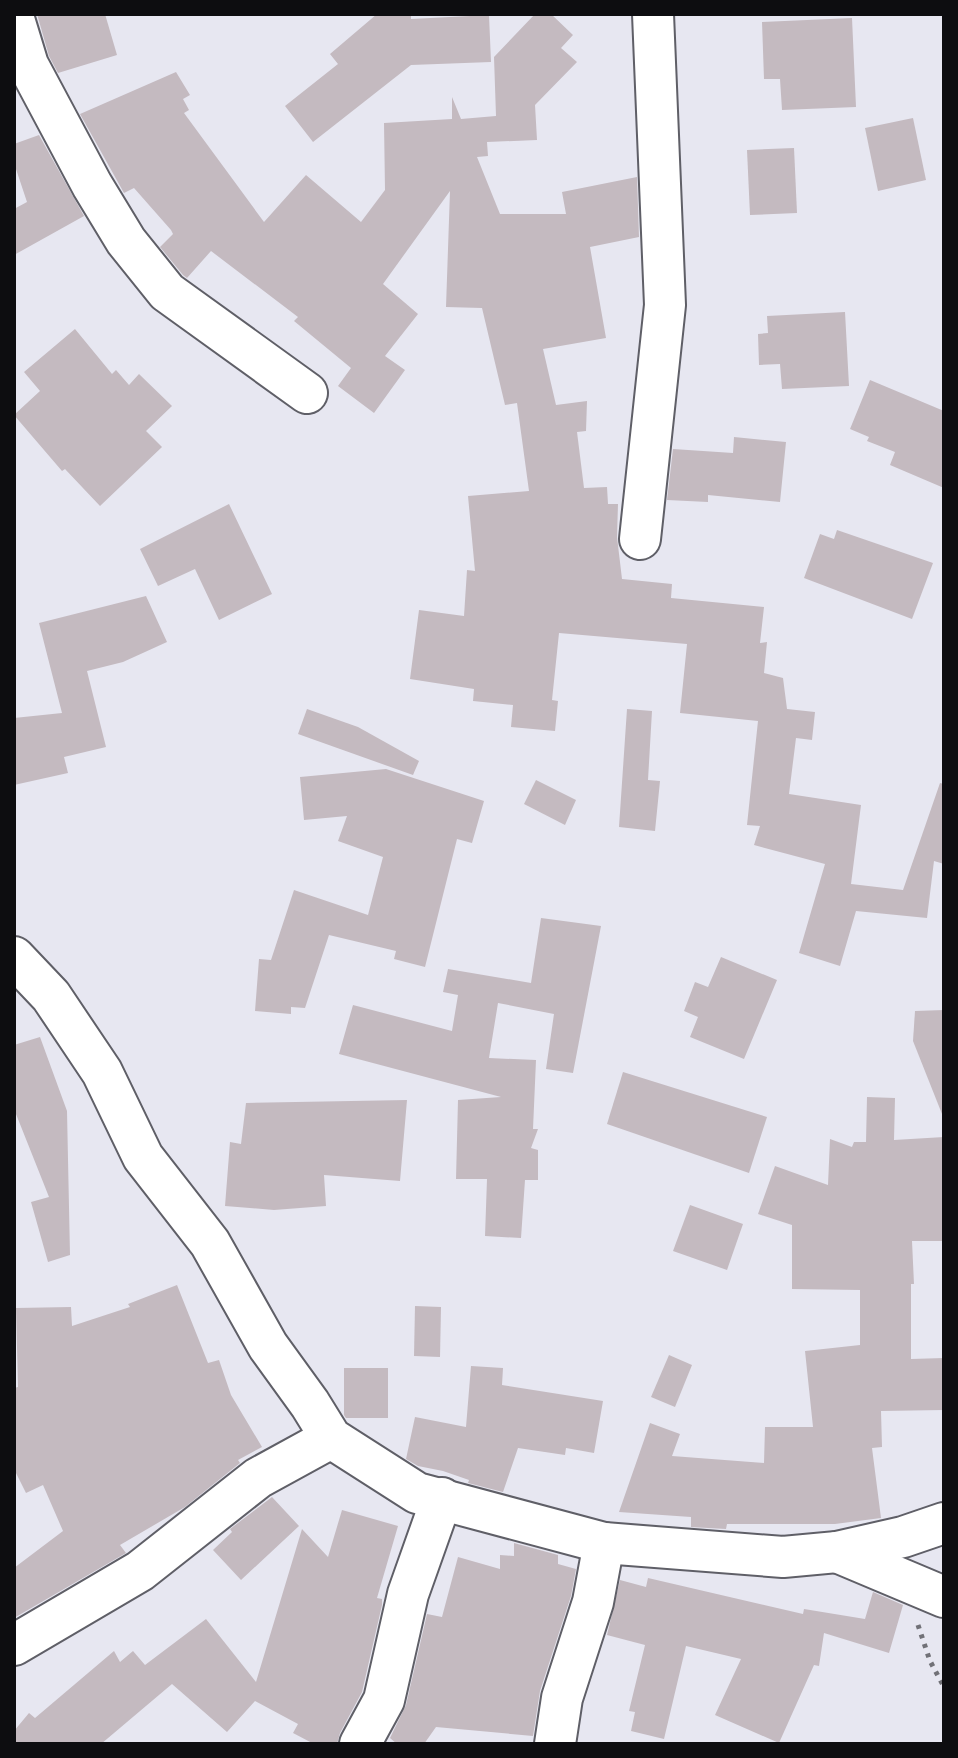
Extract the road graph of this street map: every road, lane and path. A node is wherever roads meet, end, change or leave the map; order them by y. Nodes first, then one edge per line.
1 (653, 14) edge
2 (14, 19) edge
3 (307, 393) dead end
4 (640, 539) dead end
5 (14, 957) edge
6 (331, 1438) junction
7 (442, 1498) junction
8 (944, 1523) edge
9 (604, 1543) junction
10 (837, 1552) junction
11 (897, 1577) junction
12 (944, 1597) edge
13 (14, 1645) edge
14 (944, 1687) edge
15 (360, 1744) edge
16 (555, 1744) edge

1 - 4 street
2 - 3 street
5 - 6 street
6 - 7 street
6 - 13 street
7 - 9 street
7 - 15 street
8 - 10 street
9 - 10 street
9 - 16 street
10 - 11 street
11 - 12 street
11 - 14 path

